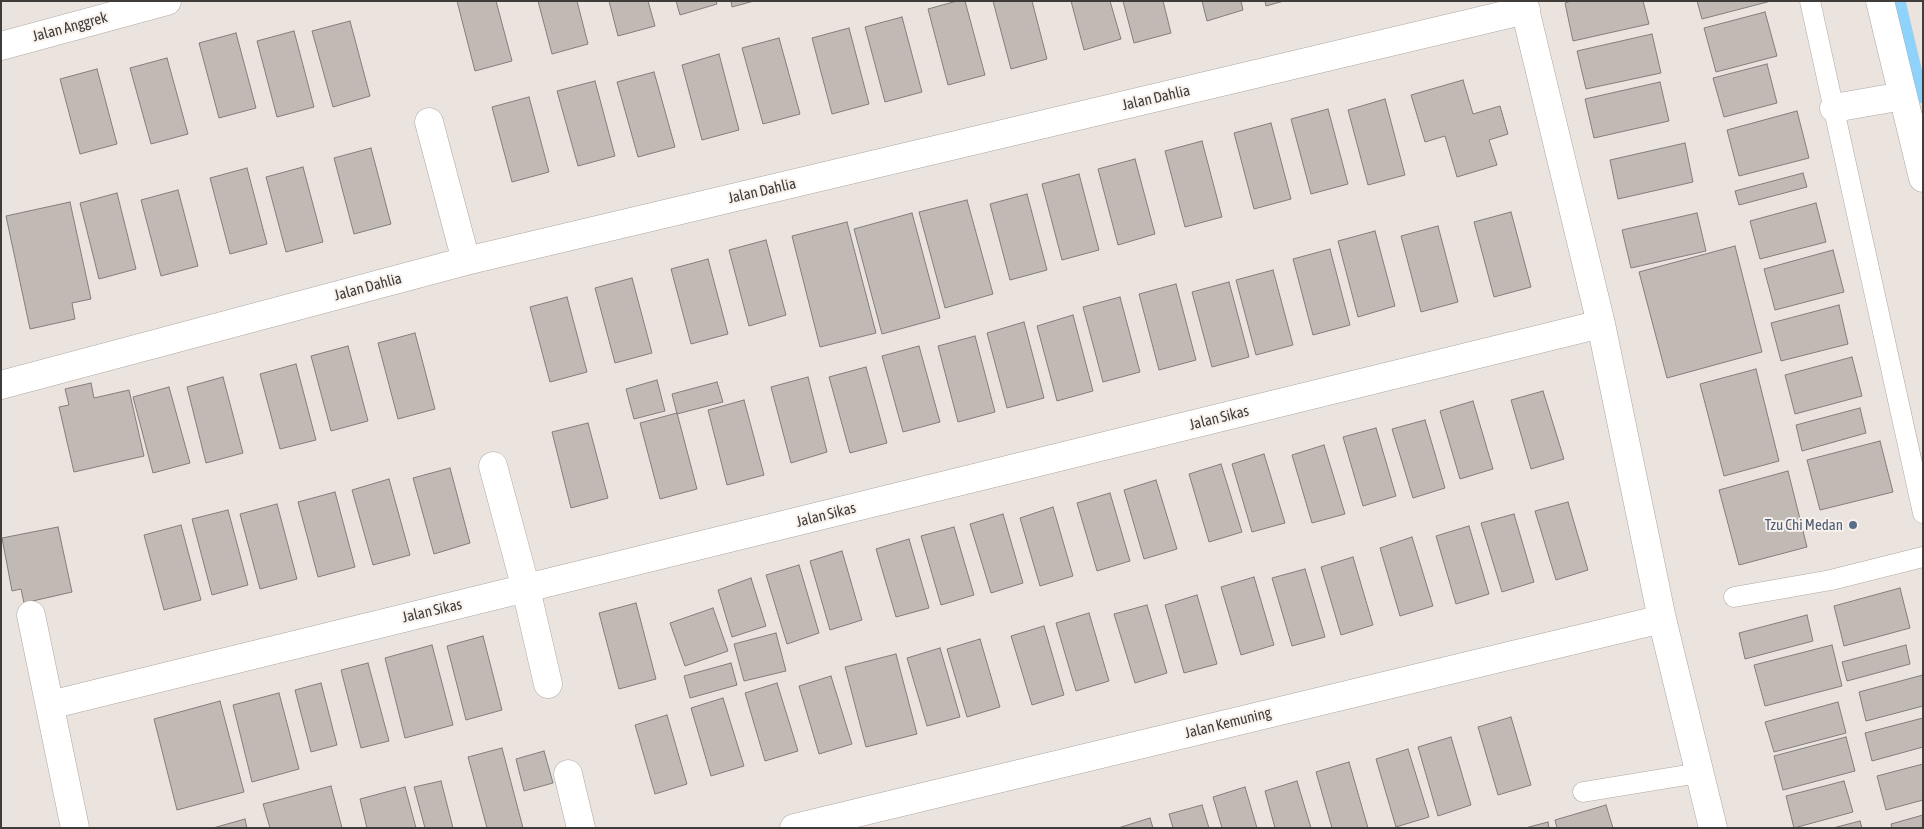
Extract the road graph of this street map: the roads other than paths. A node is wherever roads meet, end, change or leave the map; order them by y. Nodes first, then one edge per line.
1 (167, 1) edge
2 (1810, 1) edge
3 (1880, 1) edge
4 (1524, 6) edge
5 (1, 46) edge
6 (1903, 96) junction
7 (1834, 108) junction
8 (429, 122) dead end
9 (1923, 178) edge
10 (466, 260) junction
11 (1601, 324) junction
12 (1, 385) edge
13 (493, 466) dead end
14 (1923, 513) edge
15 (1923, 557) edge
16 (526, 589) junction
17 (1734, 597) dead end
18 (31, 615) dead end
19 (1662, 619) junction
20 (548, 684) dead end
21 (50, 705) junction
22 (1699, 773) junction
23 (568, 774) dead end
24 (1583, 792) dead end
25 (75, 828) edge
26 (580, 828) edge
27 (794, 828) edge
28 (1713, 828) edge

1 - 5 street, Jalan Anggrek
2 - 7 lane
3 - 6 street
4 - 10 street, Jalan Dahlia
4 - 11 street
6 - 7 street
6 - 9 street
7 - 14 lane
8 - 10 street
10 - 12 street, Jalan Dahlia
11 - 16 street, Jalan Sikas
11 - 19 street
13 - 16 street
15 - 17 lane
16 - 20 street
16 - 21 street, Jalan Sikas
18 - 21 street
19 - 22 street
19 - 27 street, Jalan Kemuning
21 - 25 street
22 - 24 lane
22 - 28 street
23 - 26 street

